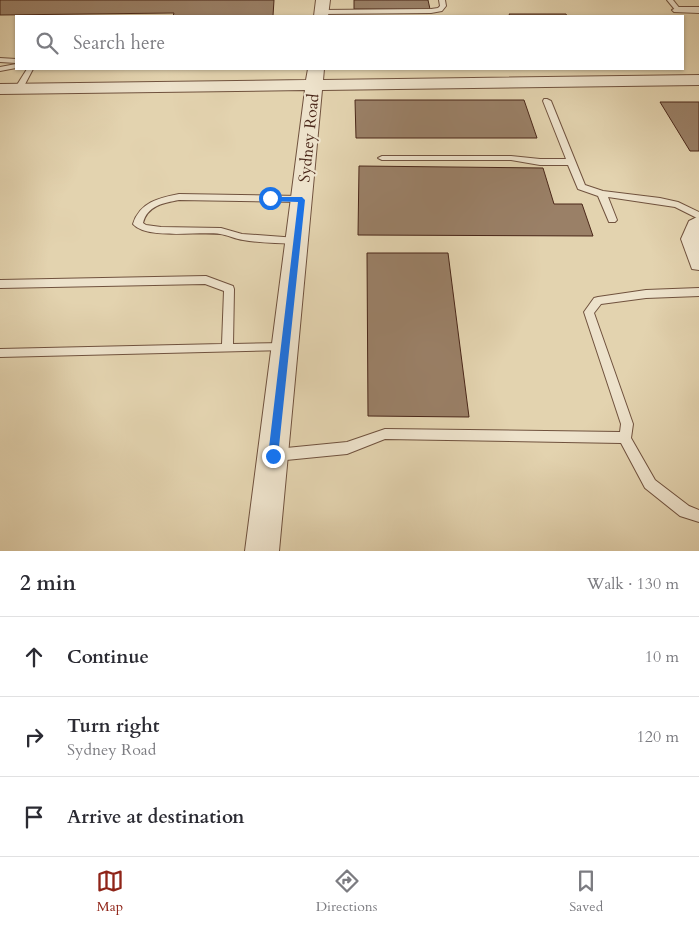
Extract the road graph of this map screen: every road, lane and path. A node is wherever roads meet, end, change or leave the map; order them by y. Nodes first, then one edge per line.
1 (442, 0) edge
2 (670, 0) edge
3 (322, 10) edge
4 (678, 10) joint
5 (699, 10) edge
6 (0, 60) edge
7 (15, 61) edge
8 (15, 66) edge
9 (0, 69) edge
10 (29, 70) edge
11 (315, 76) edge
12 (699, 80) edge
13 (0, 88) edge
14 (19, 88) junction
15 (547, 101) dead end
16 (382, 158) dead end
17 (571, 162) junction
18 (602, 194) junction
19 (302, 200) junction
20 (699, 216) edge
21 (612, 220) dead end
22 (699, 222) edge
23 (297, 242) junction
24 (699, 264) edge
25 (0, 284) edge
26 (699, 292) edge
27 (285, 347) junction
28 (227, 348) junction
29 (0, 353) edge
30 (625, 438) junction
31 (273, 456) junction
32 (699, 516) edge
33 (262, 551) edge

1 - 3 lane
2 - 4 lane
4 - 5 street
6 - 7 lane
8 - 9 lane
10 - 14 lane
11 - 12 street
11 - 14 street
11 - 19 street, Sydney Road
13 - 14 street
15 - 17 lane
16 - 17 lane
17 - 18 lane
18 - 20 lane
18 - 21 lane
19 - 23 street, Sydney Road
19 - 23 lane
22 - 24 street
23 - 27 street, Sydney Road
25 - 28 lane
26 - 30 lane
27 - 28 lane
27 - 31 street, Sydney Road
28 - 29 lane
30 - 31 lane
30 - 32 lane
31 - 33 street, Sydney Road

